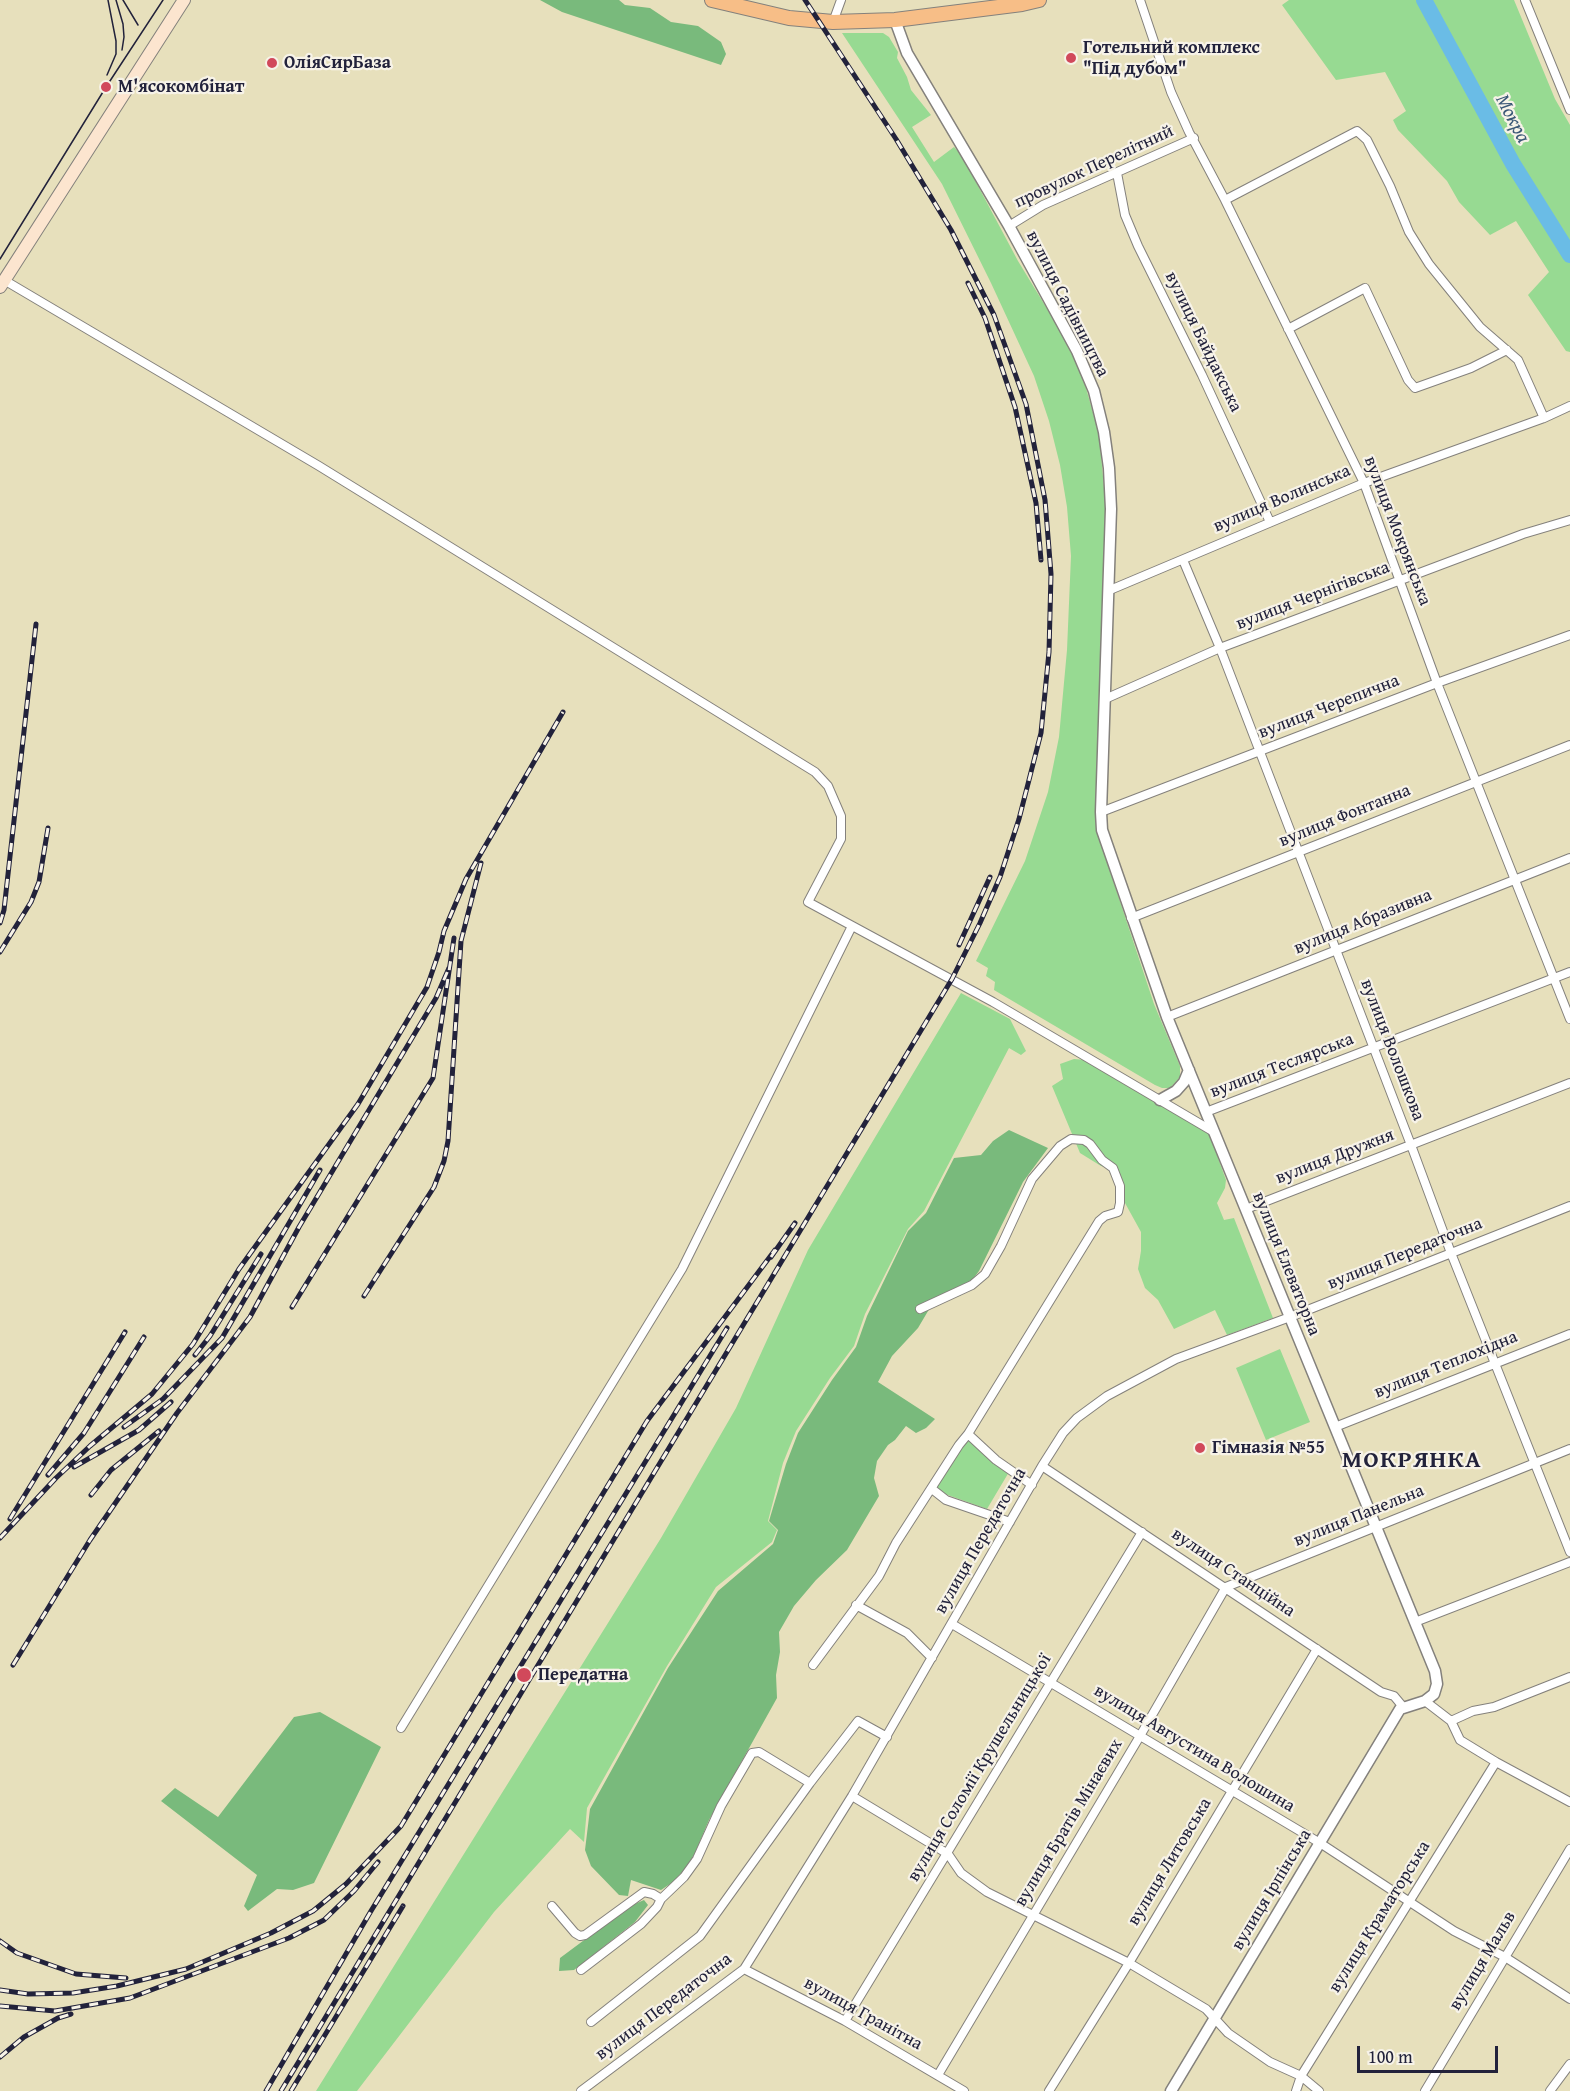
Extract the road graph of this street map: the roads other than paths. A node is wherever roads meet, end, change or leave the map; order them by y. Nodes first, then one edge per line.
1 (184, 0) edge
2 (712, 0) edge
3 (841, 0) edge
4 (1039, 0) edge
5 (1140, 0) edge
6 (1525, 0) edge
7 (895, 20) junction
8 (833, 22) junction
9 (1570, 111) edge
10 (1194, 138) junction
11 (1118, 173) junction
12 (1226, 200) junction
13 (1008, 226) junction
14 (2, 284) edge
15 (1288, 329) junction
16 (1507, 351) junction
17 (1570, 406) edge
18 (1544, 418) junction
19 (1364, 483) junction
20 (1570, 520) edge
21 (1270, 522) junction
22 (1183, 560) junction
23 (1400, 580) junction
24 (1110, 590) junction
25 (1570, 635) edge
26 (1220, 648) junction
27 (1437, 683) junction
28 (1105, 699) junction
29 (1570, 745) edge
30 (1258, 752) junction
31 (1475, 782) junction
32 (1101, 812) junction
33 (1298, 852) junction
34 (1570, 858) edge
35 (1514, 880) junction
36 (1131, 918) junction
37 (852, 926) junction
38 (1336, 951) junction
39 (1570, 972) edge
40 (1554, 978) junction
41 (1167, 1017) junction
42 (1570, 1019) edge
43 (1374, 1049) junction
44 (1189, 1070) junction
45 (1570, 1083) edge
46 (1160, 1100) junction
47 (1206, 1112) junction
48 (1214, 1132) junction
49 (1411, 1145) junction
50 (1570, 1206) edge
51 (1246, 1209) junction
52 (1450, 1253) junction
53 (920, 1309) dead end
54 (1290, 1317) junction
55 (1570, 1334) edge
56 (1496, 1363) junction
57 (1335, 1427) junction
58 (968, 1434) junction
59 (1570, 1449) edge
60 (1534, 1462) junction
61 (1042, 1466) junction
62 (1032, 1485) junction
63 (932, 1489) junction
64 (1010, 1522) junction
65 (1376, 1527) junction
66 (1142, 1532) junction
67 (1570, 1552) edge
68 (1570, 1562) edge
69 (1226, 1587) junction
70 (856, 1605) junction
71 (1415, 1622) junction
72 (952, 1624) junction
73 (1317, 1649) junction
74 (932, 1658) junction
75 (813, 1665) dead end
76 (1570, 1677) edge
77 (1051, 1683) junction
78 (1425, 1701) junction
79 (1404, 1708) junction
80 (1451, 1721) junction
81 (401, 1728) dead end
82 (1140, 1736) junction
83 (887, 1737) junction
84 (1496, 1762) junction
85 (810, 1783) junction
86 (1232, 1791) junction
87 (852, 1796) junction
88 (1570, 1802) edge
89 (1320, 1843) junction
90 (1570, 1849) edge
91 (948, 1854) junction
92 (661, 1899) junction
93 (1409, 1900) junction
94 (552, 1906) dead end
95 (1034, 1915) junction
96 (1505, 1957) junction
97 (1129, 1963) junction
98 (581, 1970) dead end
99 (744, 1970) junction
100 (1570, 1999) edge
101 (1214, 2017) junction
102 (845, 2021) junction
103 (591, 2022) dead end
104 (1570, 2064) edge
105 (938, 2075) junction
106 (1301, 2076) junction
107 (580, 2091) edge
108 (964, 2091) edge
109 (1049, 2091) edge
110 (1171, 2091) edge
111 (1296, 2091) edge
112 (1319, 2091) edge
113 (1425, 2091) edge
114 (1550, 2091) edge

1 - 14 main road
2 - 8 highway
3 - 8 street
4 - 7 highway
5 - 10 street, вулиця Мокрянська
6 - 9 street
7 - 8 highway
7 - 13 street, вулиця Садівництва
10 - 11 street, провулок Перелітний
10 - 12 street, вулиця Мокрянська
11 - 13 street, провулок Перелітний
11 - 21 street, вулиця Байдакська
12 - 15 street, вулиця Мокрянська
12 - 16 street
13 - 24 street, вулиця Садівництва
14 - 37 street
15 - 16 street
15 - 19 street, вулиця Мокрянська
16 - 18 street
17 - 18 street, вулиця Волинська
18 - 19 street, вулиця Волинська
19 - 21 street, вулиця Волинська
19 - 23 street, вулиця Мокрянська
20 - 23 street, вулиця Чернігівська
21 - 22 street, вулиця Волинська
22 - 24 street, вулиця Волинська
22 - 26 street, вулиця Волошкова
23 - 26 street, вулиця Чернігівська
23 - 27 street, вулиця Мокрянська
24 - 28 street, вулиця Садівництва
25 - 27 street, вулиця Черепична
26 - 28 street, вулиця Чернігівська
26 - 30 street, вулиця Волошкова
27 - 30 street, вулиця Черепична
27 - 31 street, вулиця Мокрянська
28 - 32 street, вулиця Садівництва
29 - 31 street, вулиця Фонтанна
30 - 32 street, вулиця Черепична
30 - 33 street, вулиця Волошкова
31 - 33 street, вулиця Фонтанна
31 - 35 street, вулиця Мокрянська
32 - 36 street, вулиця Елеваторна
33 - 36 street, вулиця Фонтанна
33 - 38 street, вулиця Волошкова
34 - 35 street, вулиця Абразивна
35 - 38 street, вулиця Абразивна
35 - 40 street, вулиця Мокрянська
36 - 41 street, вулиця Елеваторна
37 - 46 street
37 - 81 street
38 - 41 street, вулиця Абразивна
38 - 43 street, вулиця Волошкова
39 - 40 street, вулиця Теслярська
40 - 42 street, вулиця Мокрянська
40 - 43 street, вулиця Теслярська
41 - 44 street, вулиця Елеваторна
43 - 47 street, вулиця Теслярська
43 - 49 street, вулиця Волошкова
44 - 46 street
44 - 47 street, вулиця Елеваторна
45 - 49 street, вулиця Дружня
46 - 48 street
47 - 48 street, вулиця Елеваторна
48 - 51 street, вулиця Елеваторна
49 - 51 street, вулиця Дружня
49 - 52 street, вулиця Волошкова
50 - 52 street, вулиця Передаточна
51 - 54 street, вулиця Елеваторна
52 - 54 street, вулиця Передаточна
52 - 56 street, вулиця Волошкова
53 - 58 street
54 - 57 street, вулиця Елеваторна
54 - 61 street, вулиця Передаточна
55 - 56 street, вулиця Теплохідна
56 - 57 street, вулиця Теплохідна
56 - 60 street, вулиця Волошкова
57 - 65 street, вулиця Елеваторна
58 - 62 street
58 - 63 street
59 - 60 street, вулиця Панельна
60 - 65 street, вулиця Панельна
60 - 67 street, вулиця Волошкова
61 - 62 street, вулиця Передаточна
61 - 66 street, вулиця Станційна
62 - 64 street, вулиця Передаточна
63 - 64 street
63 - 70 street
64 - 72 street, вулиця Передаточна
65 - 69 street, вулиця Панельна
65 - 71 street, вулиця Елеваторна
66 - 69 street, вулиця Станційна
66 - 77 street, вулиця Соломії Крушельницької
68 - 71 street
69 - 73 street, вулиця Станційна
69 - 82 street, вулиця Братів Мінаєвих
70 - 74 street
70 - 75 street
71 - 78 street, вулиця Елеваторна
72 - 74 street, вулиця Передаточна
72 - 77 street, вулиця Августина Волошина
73 - 79 street, вулиця Станційна
73 - 86 street, вулиця Литовська
74 - 83 street, вулиця Передаточна
76 - 80 street
77 - 82 street, вулиця Августина Волошина
77 - 91 street, вулиця Соломії Крушельницької
78 - 79 street
78 - 80 street
79 - 89 street, вулиця Ірпінська
80 - 84 street
82 - 86 street, вулиця Августина Волошина
82 - 95 street, вулиця Братів Мінаєвих
83 - 85 street
83 - 87 street, вулиця Передаточна
84 - 88 street
84 - 93 street, вулиця Краматорська
85 - 92 street
85 - 103 street
86 - 89 street, вулиця Августина Волошина
86 - 97 street, вулиця Литовська
87 - 91 street
87 - 99 street, вулиця Передаточна
89 - 93 street, вулиця Августина Волошина
89 - 101 street, вулиця Ірпінська
90 - 96 street, вулиця Мальв
91 - 95 street
91 - 102 street, вулиця Соломії Крушельницької
92 - 94 street
92 - 98 street
93 - 96 street, вулиця Августина Волошина
93 - 106 street, вулиця Краматорська
95 - 97 street
95 - 105 street, вулиця Братів Мінаєвих
96 - 100 street, вулиця Августина Волошина
96 - 113 street, вулиця Мальв
97 - 101 street
97 - 109 street, вулиця Литовська
99 - 102 street, вулиця Гранітна
99 - 107 street, вулиця Передаточна
101 - 106 street
101 - 110 street, вулиця Ірпінська
102 - 105 street, вулиця Гранітна
104 - 114 street
105 - 108 street, вулиця Гранітна
106 - 111 street, вулиця Краматорська
106 - 112 street

